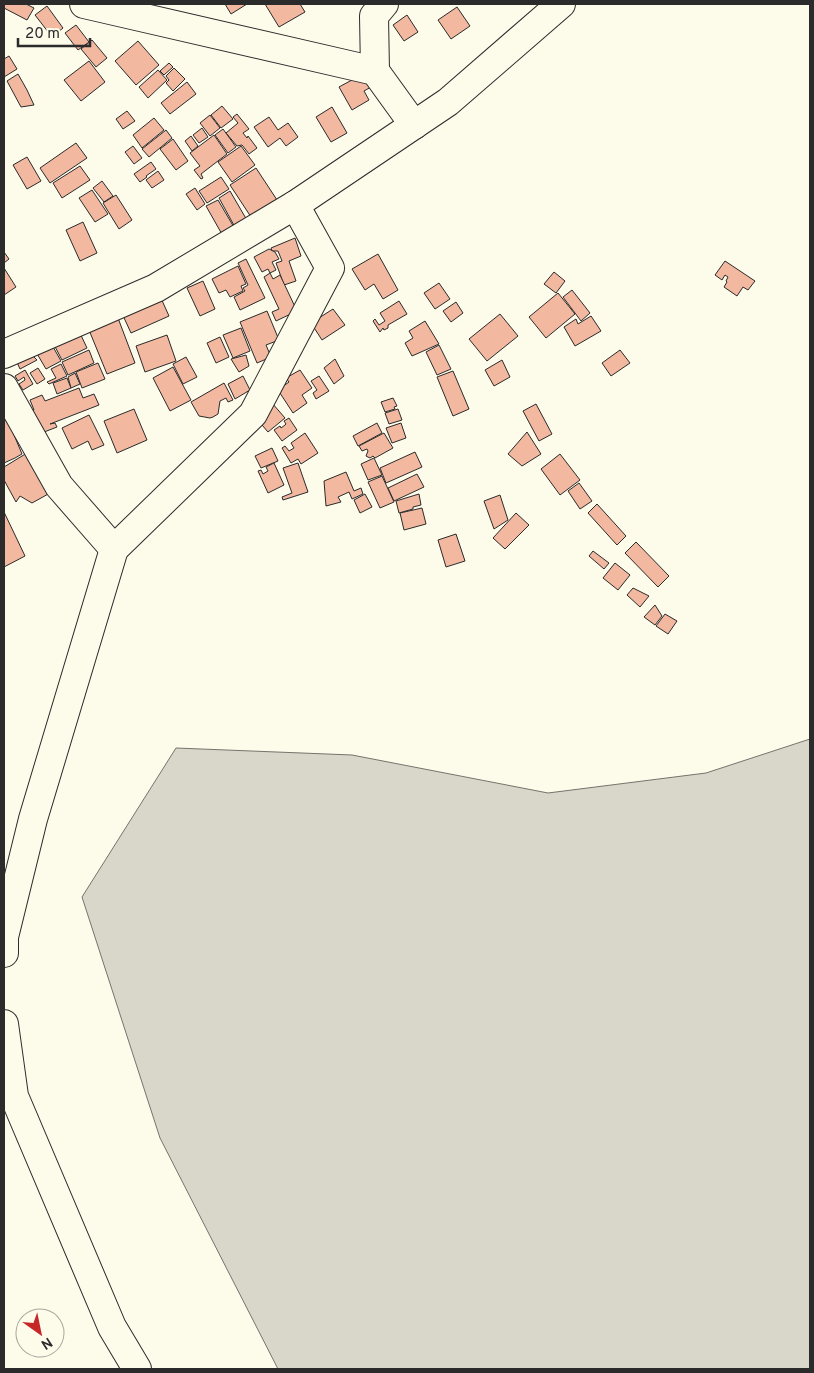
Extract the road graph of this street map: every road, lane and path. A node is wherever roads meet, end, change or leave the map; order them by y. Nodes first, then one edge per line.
1 (84, 4) edge
2 (384, 4) edge
3 (561, 4) edge
4 (375, 70) junction
5 (414, 125) junction
6 (295, 205) junction
7 (4, 354) edge
8 (4, 388) edge
9 (114, 549) junction
10 (4, 952) edge
11 (4, 1024) edge
12 (137, 1369) edge

1 - 4 street
2 - 4 street
3 - 5 street
4 - 5 street
5 - 6 street
6 - 7 street
6 - 9 street
8 - 9 street
9 - 10 street
11 - 12 street

